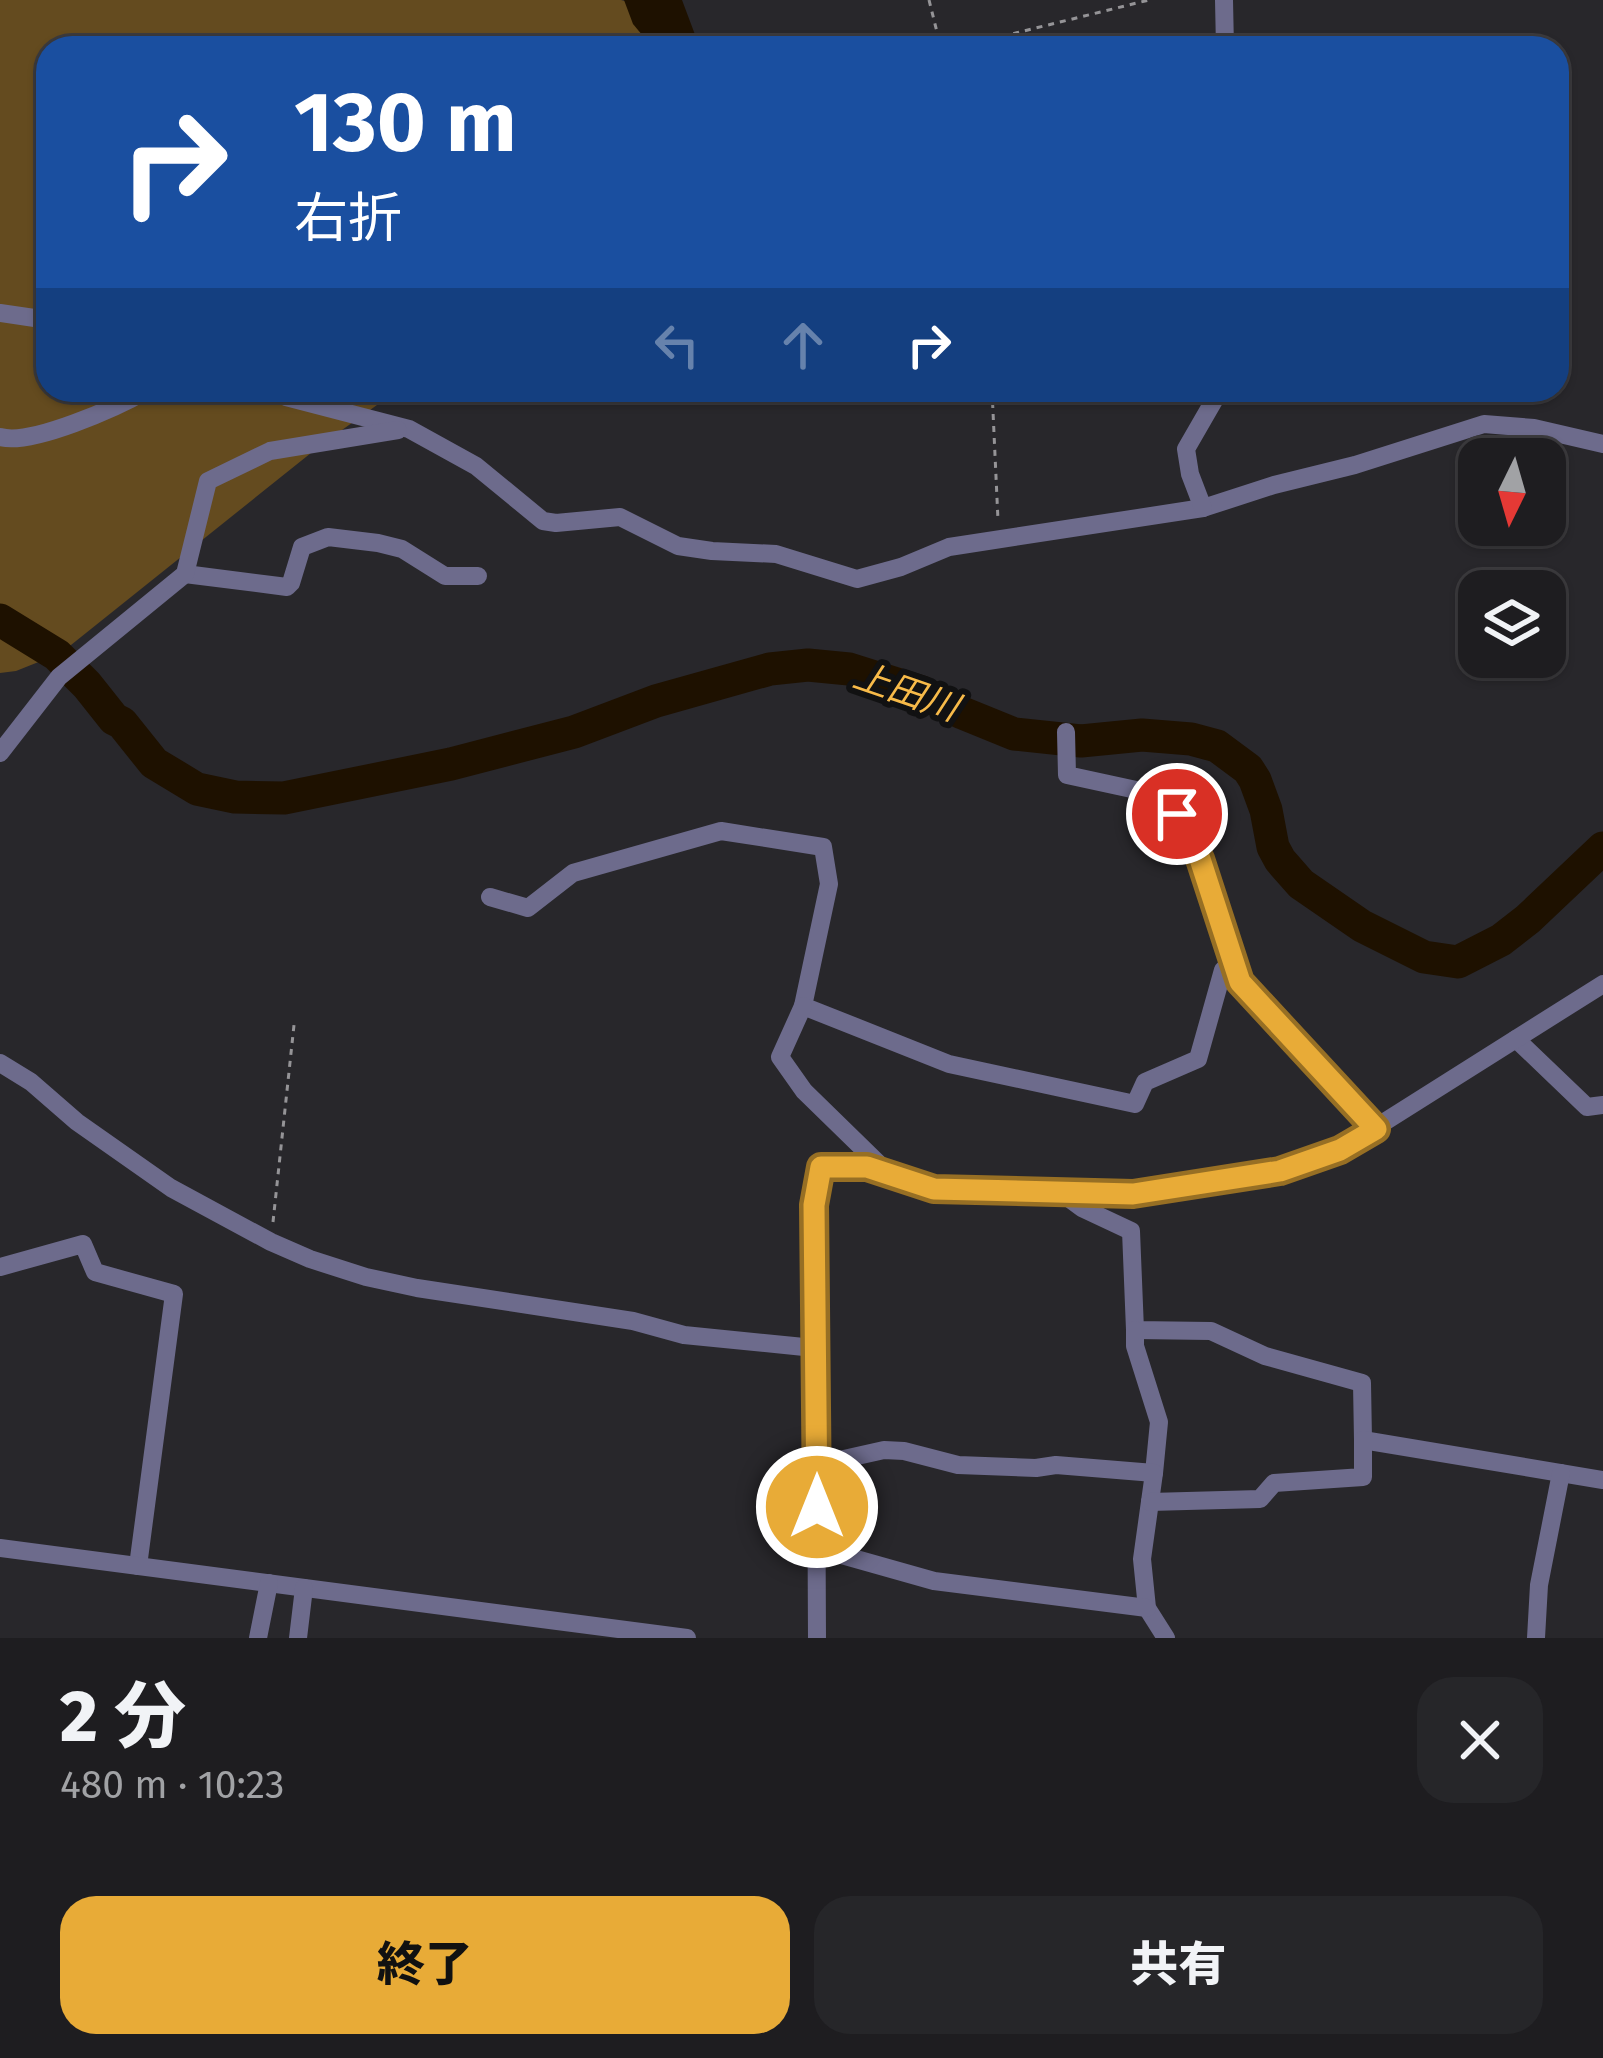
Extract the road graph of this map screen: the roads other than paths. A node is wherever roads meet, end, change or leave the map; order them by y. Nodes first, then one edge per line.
1 (1224, 0) edge
2 (1225, 36) edge
3 (0, 313) edge
4 (36, 318) edge
5 (126, 402) edge
6 (305, 402) edge
7 (1213, 402) edge
8 (409, 429) junction
9 (0, 437) edge
10 (1603, 444) edge
11 (1203, 508) junction
12 (185, 574) junction
13 (478, 576) dead end
14 (1066, 732) dead end
15 (0, 753) edge
16 (490, 897) dead end
17 (1233, 962) junction
18 (1603, 984) edge
19 (803, 1006) junction
20 (1516, 1039) junction
21 (0, 1044) edge
22 (2, 1064) edge
23 (1603, 1105) edge
24 (1376, 1129) junction
25 (890, 1174) junction
26 (1063, 1194) junction
27 (0, 1267) edge
28 (1135, 1330) junction
29 (814, 1348) junction
30 (1363, 1440) junction
31 (817, 1466) junction
32 (1154, 1473) junction
33 (1561, 1473) junction
34 (1603, 1480) edge
35 (1150, 1502) junction
36 (0, 1548) edge
37 (817, 1548) junction
38 (138, 1566) junction
39 (269, 1583) junction
40 (304, 1588) junction
41 (1147, 1608) junction
42 (258, 1638) edge
43 (298, 1638) edge
44 (687, 1638) edge
45 (817, 1638) edge
46 (1166, 1638) edge
47 (1536, 1638) edge

1 - 2 street
3 - 4 street
5 - 9 street
6 - 8 street
7 - 11 street
8 - 11 street
8 - 12 street
10 - 11 street
12 - 13 street
12 - 15 street
14 - 17 street
16 - 19 street
17 - 19 street
17 - 24 street
18 - 20 street
19 - 25 street
20 - 23 street
20 - 24 street
21 - 22 street
22 - 29 street
24 - 26 street
25 - 26 street
25 - 29 street
26 - 28 street
27 - 38 street
28 - 30 street
28 - 32 street
29 - 31 street
30 - 33 street
30 - 35 street
31 - 32 street
31 - 37 street
32 - 35 street
33 - 34 street
33 - 47 street
35 - 41 street
36 - 38 street
37 - 41 street
37 - 45 street
38 - 39 street
39 - 40 street
39 - 42 street
40 - 43 street
40 - 44 street
41 - 46 street

